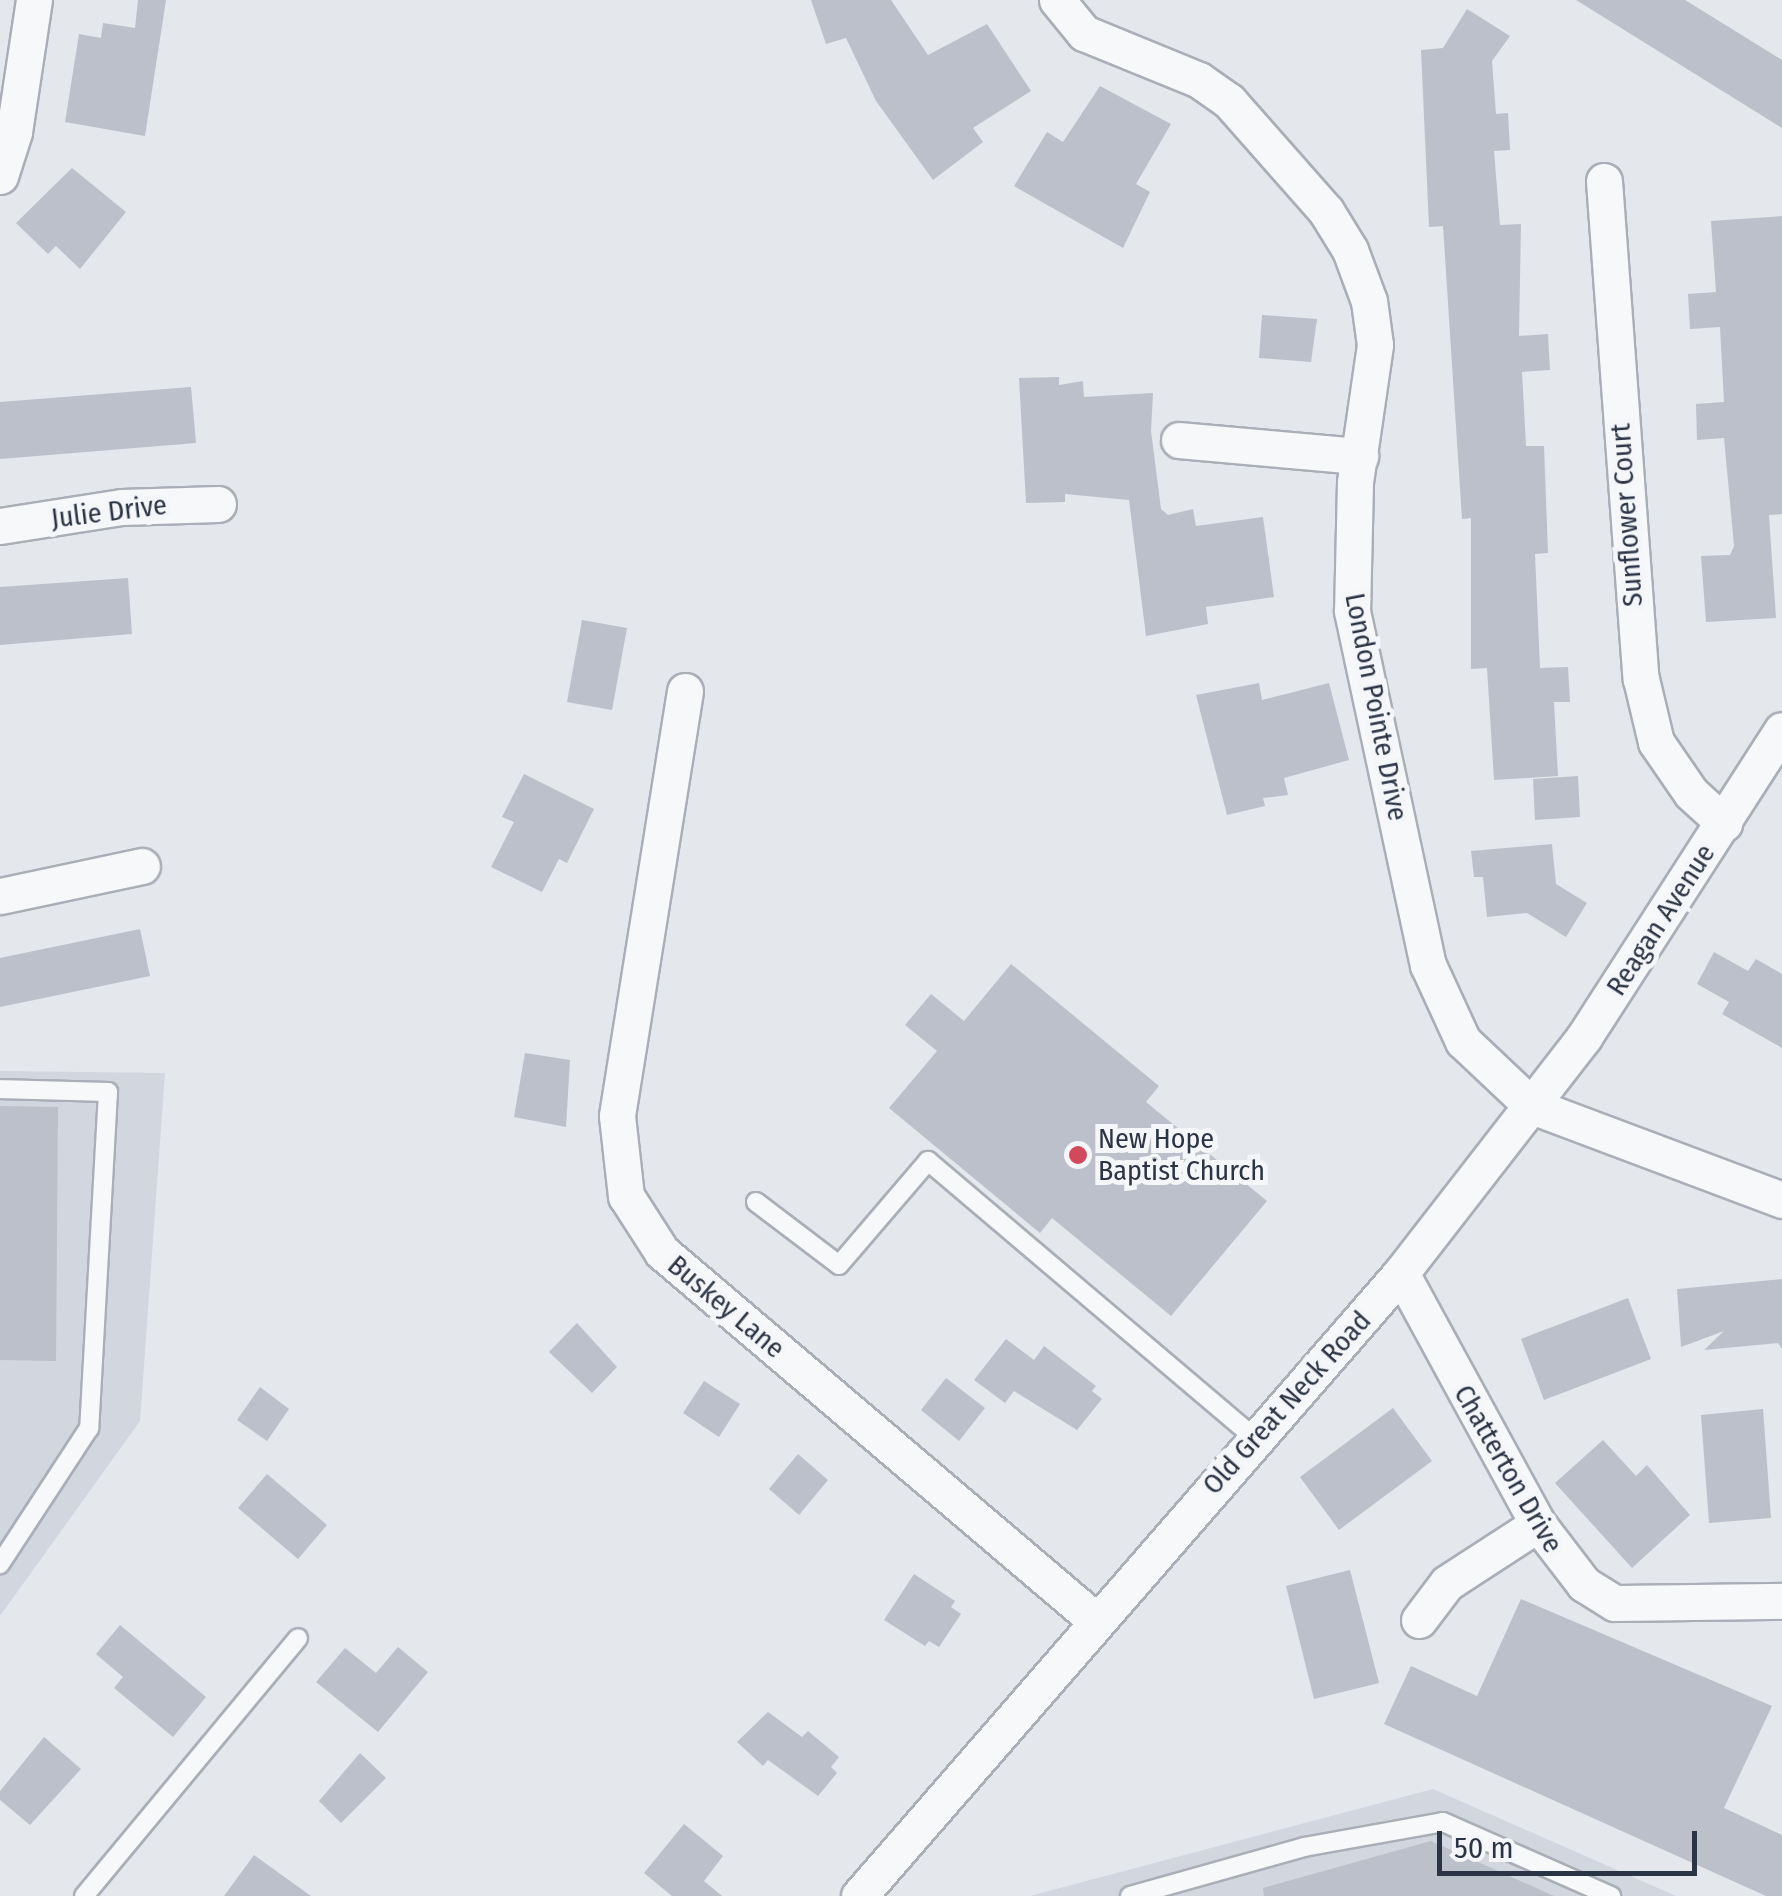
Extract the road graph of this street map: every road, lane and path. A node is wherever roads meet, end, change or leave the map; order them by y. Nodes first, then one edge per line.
1 (34, 0) edge
2 (1058, 0) edge
3 (0, 176) edge
4 (1604, 181) dead end
5 (1179, 440) dead end
6 (1360, 456) junction
7 (218, 504) dead end
8 (0, 526) edge
9 (685, 690) dead end
10 (1782, 730) edge
11 (1724, 823) junction
12 (142, 866) dead end
13 (0, 896) edge
14 (0, 1089) edge
15 (1532, 1106) junction
16 (1782, 1200) edge
17 (756, 1202) dead end
18 (1401, 1273) junction
19 (1256, 1439) junction
20 (1538, 1524) junction
21 (0, 1564) edge
22 (1782, 1601) edge
23 (1094, 1619) junction
24 (1420, 1620) dead end
25 (298, 1638) dead end
26 (84, 1896) edge
27 (860, 1896) edge
28 (1130, 1896) edge
29 (1611, 1896) edge

1 - 3 street
2 - 6 street, London Pointe Drive
4 - 11 street, Sunflower Court
5 - 6 street
6 - 15 street, London Pointe Drive
7 - 8 street, Julie Drive
9 - 23 street, Buskey Lane
10 - 11 street, Reagan Avenue
11 - 15 street, Reagan Avenue
12 - 13 street
14 - 21 lane
15 - 16 street
15 - 18 street, Old Great Neck Road
17 - 19 lane
18 - 19 street, Old Great Neck Road
18 - 20 street, Chatterton Drive
19 - 23 street, Old Great Neck Road
20 - 22 street, Chatterton Drive
20 - 24 street
23 - 27 street, Old Great Neck Road
25 - 26 lane
28 - 29 lane

